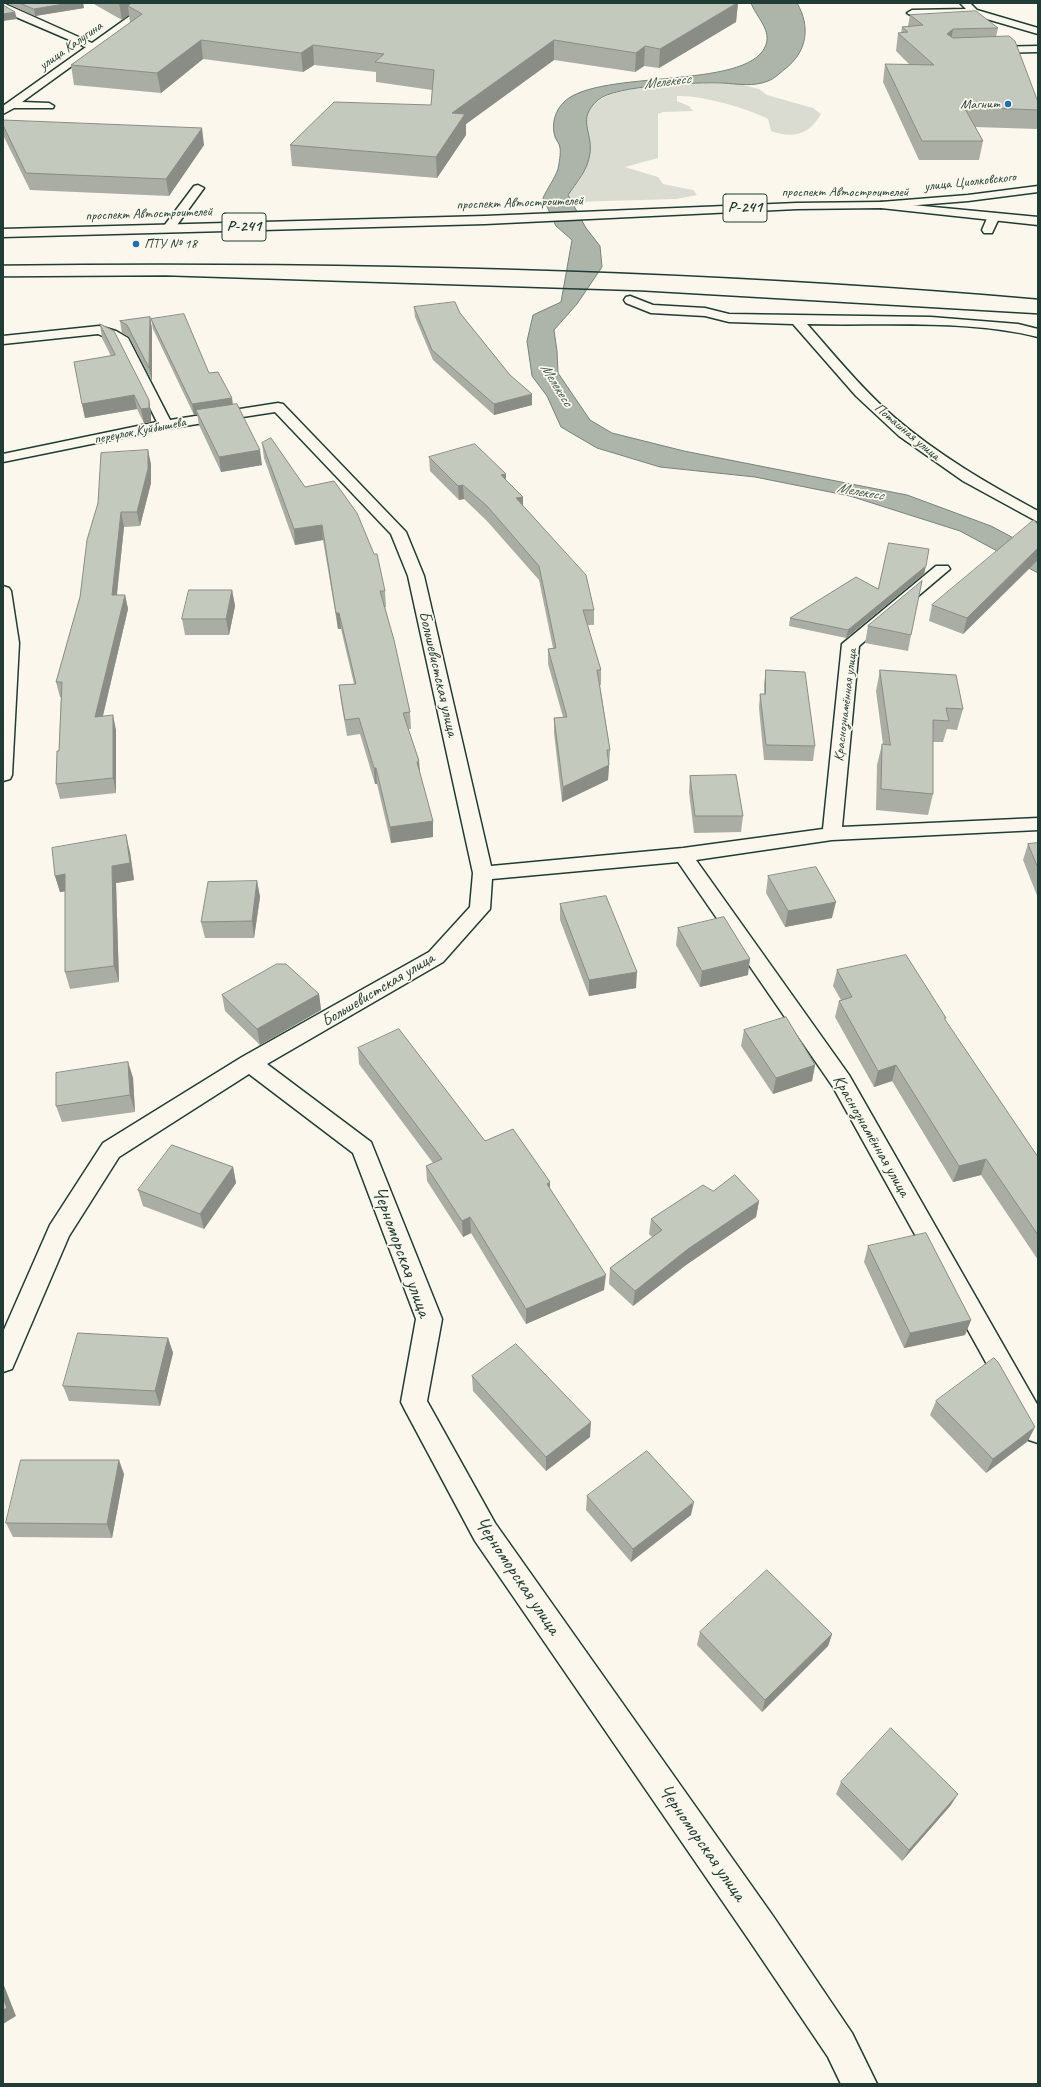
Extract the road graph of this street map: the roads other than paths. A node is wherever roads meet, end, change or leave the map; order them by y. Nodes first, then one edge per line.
1 (154, 3) edge
2 (965, 3) edge
3 (3, 6) edge
4 (974, 12) junction
5 (912, 13) edge
6 (1038, 31) edge
7 (94, 46) junction
8 (1038, 49) edge
9 (979, 50) edge
10 (12, 105) junction
11 (49, 106) dead end
12 (3, 111) edge
13 (198, 188) dead end
14 (1038, 189) edge
15 (881, 205) junction
16 (994, 216) junction
17 (1038, 222) edge
18 (168, 229) junction
19 (988, 230) dead end
20 (3, 233) edge
21 (630, 300) dead end
22 (797, 320) junction
23 (1038, 333) edge
24 (3, 340) edge
25 (278, 407) joint
26 (165, 425) junction
27 (3, 458) edge
28 (1038, 517) edge
29 (942, 569) dead end
30 (3, 591) edge
31 (3, 775) edge
32 (1038, 824) edge
33 (832, 834) junction
34 (683, 855) junction
35 (483, 873) junction
36 (250, 1063) junction
37 (3, 1362) edge
38 (1038, 1431) edge
39 (860, 2084) edge

1 - 7 main road, улица Калугина
2 - 4 main road
3 - 7 main road
4 - 5 main road
4 - 6 main road
7 - 10 main road, улица Калугина
8 - 9 main road
10 - 11 main road
10 - 12 main road, улица Калугина
13 - 18 main road
14 - 15 main road, улица Циолковского
15 - 16 main road, проспект Автостроителей / Р-241
15 - 18 main road, проспект Автостроителей / Р-241
16 - 17 main road, проспект Автостроителей / Р-241
16 - 19 main road
18 - 20 main road, проспект Автостроителей / Р-241
21 - 22 main road
22 - 23 main road
22 - 28 main road, Поташная улица
24 - 26 main road
25 - 26 main road, переулок Куйбышева
25 - 35 main road, Большевистская улица
26 - 27 main road, переулок Куйбышева
29 - 33 main road, Краснознамённая улица
30 - 31 main road
32 - 33 main road
33 - 34 main road
34 - 35 main road
34 - 38 main road, Краснознамённая улица
35 - 36 main road, Большевистская улица
36 - 37 main road, Большевистская улица
36 - 39 main road, Черноморская улица

